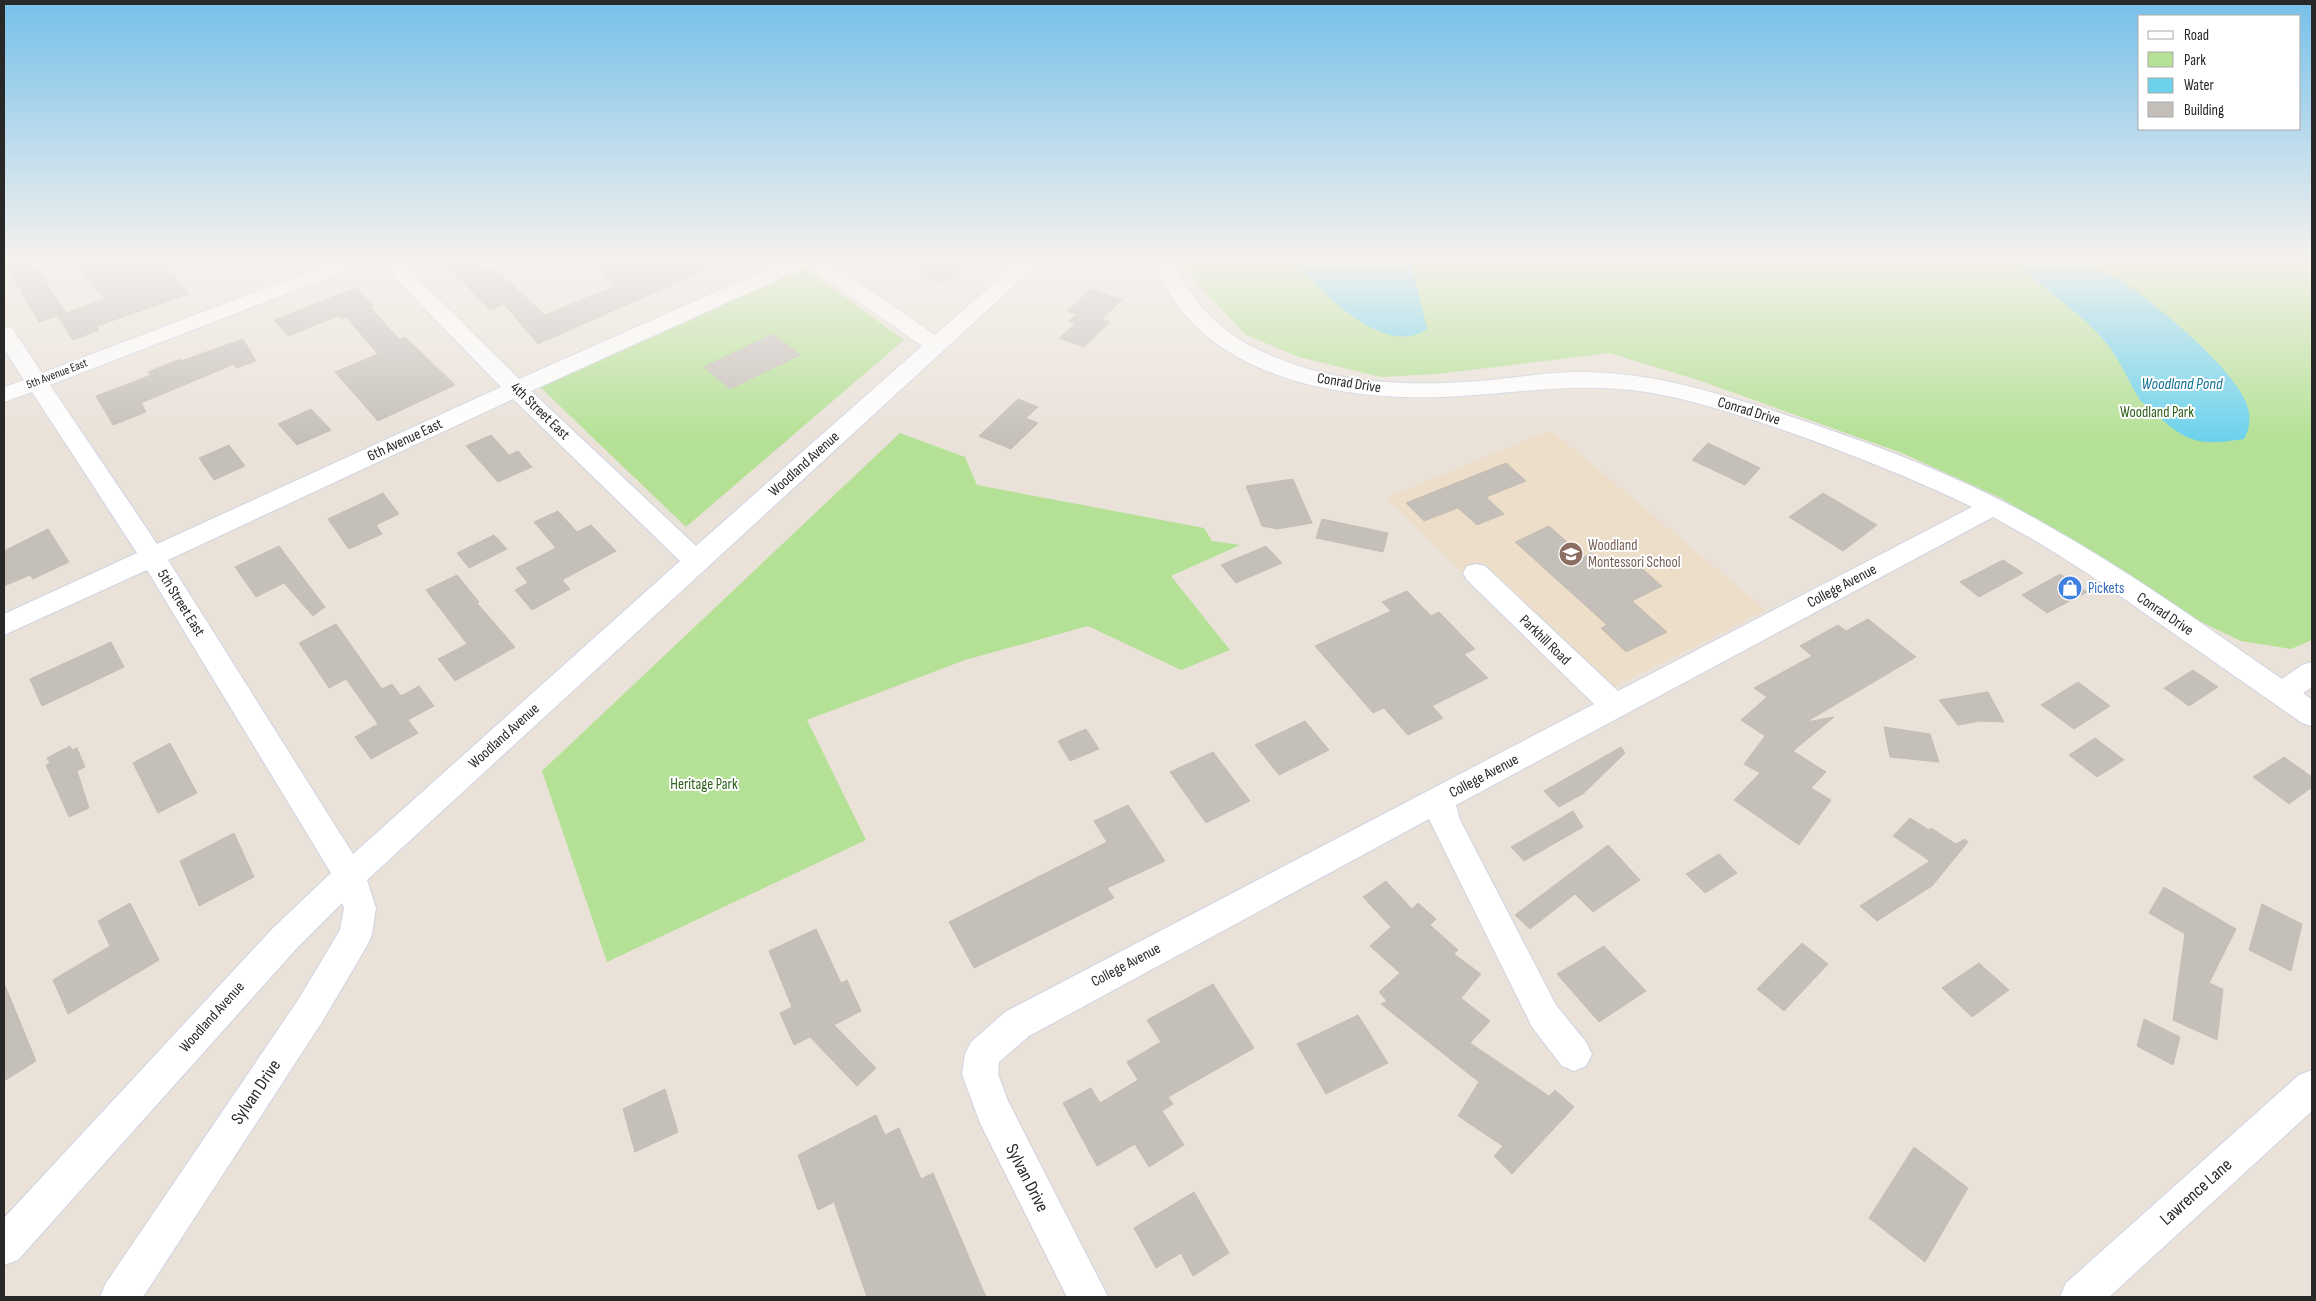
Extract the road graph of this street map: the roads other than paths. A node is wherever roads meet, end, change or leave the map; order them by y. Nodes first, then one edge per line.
1 (202, 319) edge
2 (446, 319) edge
3 (673, 319) edge
4 (897, 319) edge
5 (966, 319) edge
6 (1200, 319) edge
7 (4, 333) edge
8 (936, 346) junction
9 (36, 382) junction
10 (516, 389) junction
11 (4, 395) edge
12 (1992, 507) junction
13 (152, 556) junction
14 (696, 561) junction
15 (1476, 573) dead end
16 (4, 625) edge
17 (2312, 673) edge
18 (2282, 694) junction
19 (1615, 706) junction
20 (2312, 715) edge
21 (1439, 800) junction
22 (350, 877) junction
23 (982, 1054) joint
24 (1574, 1054) dead end
25 (2312, 1087) edge
26 (4, 1246) edge
27 (120, 1297) edge
28 (1088, 1297) edge
29 (2080, 1297) edge

1 - 9 street, 5th Avenue East
2 - 10 street, 4th Street East
3 - 10 street, 6th Avenue East
4 - 8 street
5 - 8 street, Woodland Avenue
6 - 12 street, Conrad Drive
7 - 9 street, 5th Street East
8 - 14 street, Woodland Avenue
9 - 11 street, 5th Avenue East
9 - 13 street, 5th Street East
10 - 13 street, 6th Avenue East
10 - 14 street, 4th Street East
12 - 18 street, Conrad Drive
12 - 19 street, College Avenue
13 - 16 street, 6th Avenue East
13 - 22 street, 5th Street East
14 - 22 street, Woodland Avenue
15 - 19 street, Parkhill Road
17 - 18 street
18 - 20 street, Conrad Drive
19 - 21 street, College Avenue
21 - 23 street, College Avenue
21 - 24 street
22 - 26 street, Woodland Avenue
22 - 27 street, Sylvan Drive
23 - 28 street, Sylvan Drive
25 - 29 street, Lawrence Lane

